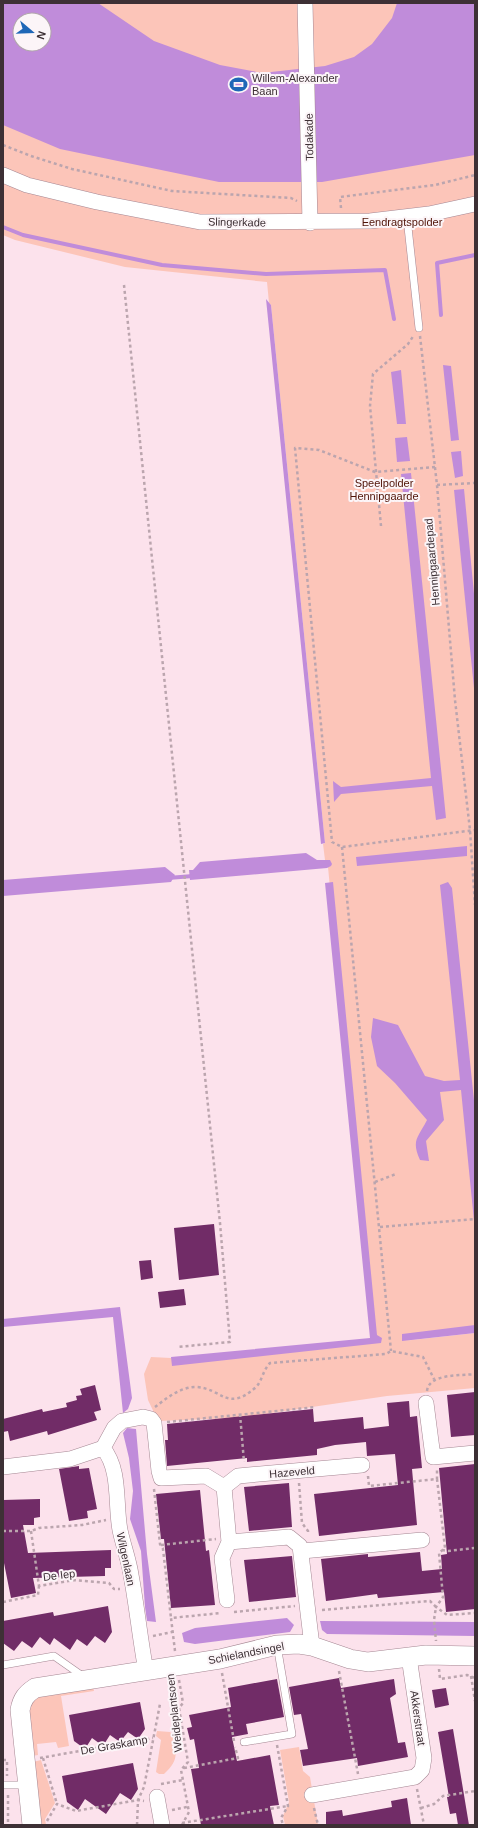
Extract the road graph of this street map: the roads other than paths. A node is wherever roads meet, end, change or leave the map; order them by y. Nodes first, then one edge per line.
1 (305, 3) edge
2 (3, 174) edge
3 (475, 204) edge
4 (407, 218) junction
5 (310, 223) junction
6 (419, 328) road end
7 (426, 1403) road end
8 (103, 1448) junction
9 (475, 1453) edge
10 (362, 1465) road end
11 (3, 1467) edge
12 (224, 1487) junction
13 (229, 1540) junction
14 (422, 1540) dead end
15 (305, 1550) junction
16 (227, 1600) dead end
17 (277, 1645) junction
18 (312, 1646) junction
19 (475, 1656) edge
20 (409, 1657) junction
21 (3, 1666) edge
22 (146, 1671) junction
23 (87, 1679) junction
24 (244, 1742) road end
25 (3, 1785) edge
26 (28, 1785) junction
27 (312, 1795) dead end
28 (157, 1797) dead end
29 (32, 1825) edge
30 (162, 1825) edge

1 - 5 street, Todakade
2 - 5 street, Slingerkade
3 - 4 street, Slingerkade
4 - 5 street, Slingerkade
4 - 6 lane
7 - 9 street
8 - 11 street
8 - 12 street
8 - 22 street, Wilgenlaan
10 - 12 street, Hazeveld
12 - 13 street
13 - 15 street
13 - 16 street
14 - 15 street
15 - 18 street
17 - 18 street, Schielandsingel
17 - 22 street, Schielandsingel
17 - 24 lane
18 - 20 street, Schielandsingel
19 - 20 street, Schielandsingel
20 - 27 street, Akkerstraat
21 - 23 lane
22 - 23 street, Schielandsingel
23 - 26 street, Schielandsingel
25 - 26 lane
26 - 29 street
28 - 30 street

